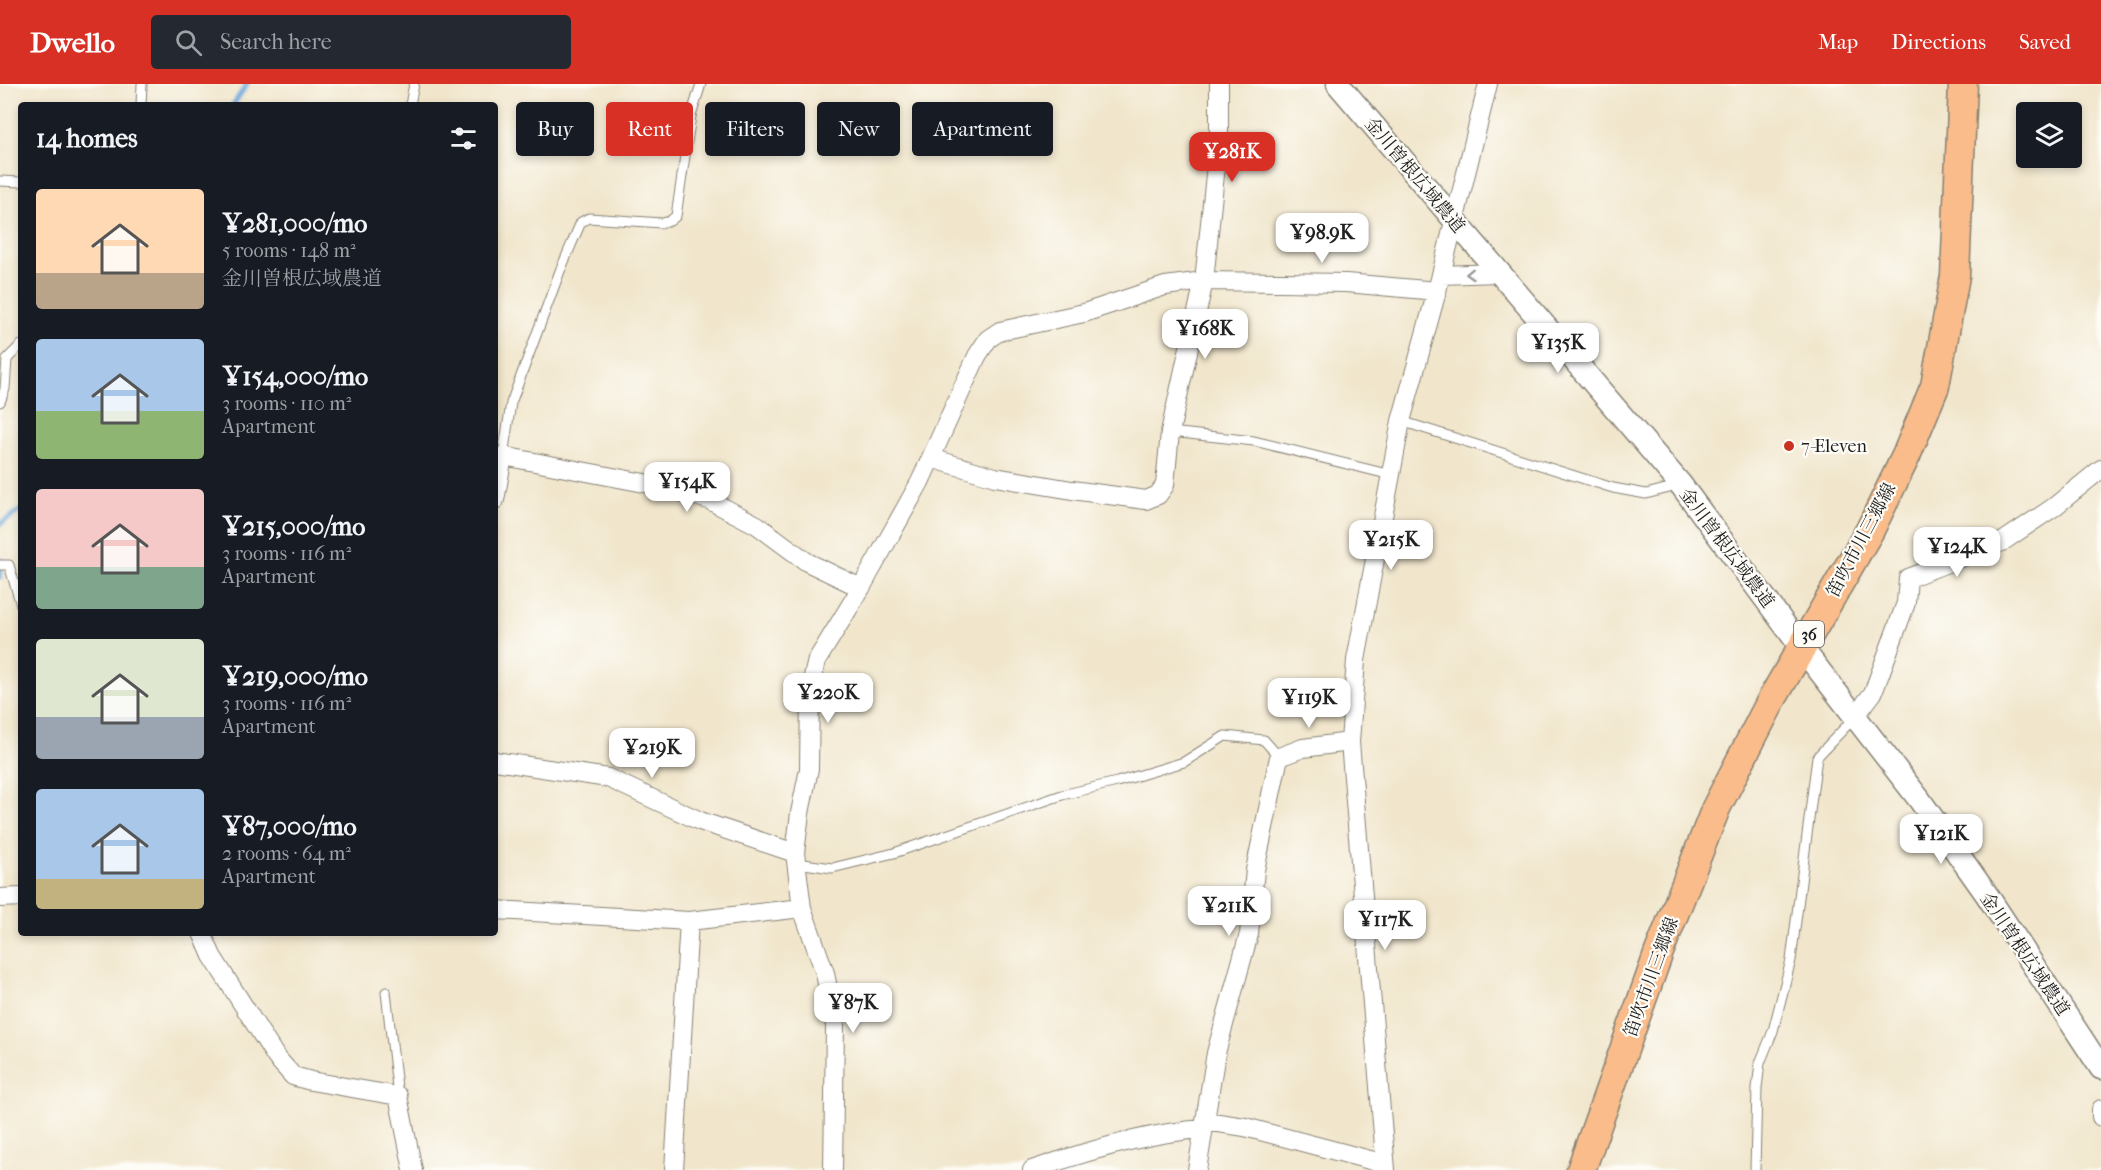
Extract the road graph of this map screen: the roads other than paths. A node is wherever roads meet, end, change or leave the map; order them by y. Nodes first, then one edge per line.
1 (142, 84) edge
2 (414, 84) edge
3 (701, 84) edge
4 (1219, 84) edge
5 (1338, 84) edge
6 (1488, 84) edge
7 (1963, 84) edge
8 (141, 102) edge
9 (411, 102) edge
10 (0, 181) edge
11 (18, 182) edge
12 (1454, 222) junction
13 (1498, 273) junction
14 (1204, 280) junction
15 (1439, 283) junction
16 (18, 348) edge
17 (0, 402) edge
18 (1401, 421) junction
19 (1170, 432) junction
20 (499, 455) edge
21 (931, 458) junction
22 (2101, 469) edge
23 (1391, 475) junction
24 (1681, 486) junction
25 (4, 565) edge
26 (861, 588) junction
27 (18, 597) edge
28 (1801, 647) junction
29 (1856, 716) junction
30 (1350, 742) junction
31 (1279, 757) junction
32 (498, 760) edge
33 (796, 858) junction
34 (18, 897) edge
35 (0, 898) edge
36 (802, 908) junction
37 (498, 910) edge
38 (689, 921) junction
39 (203, 936) edge
40 (386, 992) dead end
41 (2101, 1068) edge
42 (398, 1096) junction
43 (2101, 1109) edge
44 (2101, 1118) edge
45 (1204, 1125) junction
46 (1386, 1167) edge
47 (413, 1170) edge
48 (674, 1170) edge
49 (832, 1170) edge
50 (1032, 1170) edge
51 (1197, 1170) edge
52 (1581, 1170) edge
53 (1755, 1170) edge

1 - 8 lane
2 - 9 lane
3 - 20 lane
4 - 14 street
5 - 12 street, 金川曽根広域農道
6 - 12 street
7 - 28 main road, 笛吹市川三郷線 / 36
10 - 11 lane
12 - 13 street, 金川曽根広域農道
12 - 15 street
13 -> 15 street
13 - 24 street, 金川曽根広域農道
14 - 15 street
14 - 19 street
14 - 21 street
15 - 18 street
16 - 17 lane
18 - 23 street
18 - 24 lane
19 - 21 street
19 - 23 lane
20 - 26 street
21 - 26 street
22 - 29 street
23 - 30 street
24 - 28 street, 金川曽根広域農道
25 - 27 lane
26 - 33 street
28 - 29 street, 金川曽根広域農道
28 - 52 main road, 笛吹市川三郷線 / 36
29 - 41 street, 金川曽根広域農道
29 - 53 lane
30 - 31 street
30 - 46 street
31 - 33 lane
31 - 45 street
32 - 33 street
33 - 36 street
34 - 35 street
36 - 38 street
36 - 49 street
37 - 38 street
38 - 48 street
39 - 42 street
40 - 42 lane
42 - 47 street
43 - 44 street
45 - 46 street
45 - 50 street
45 - 51 street

